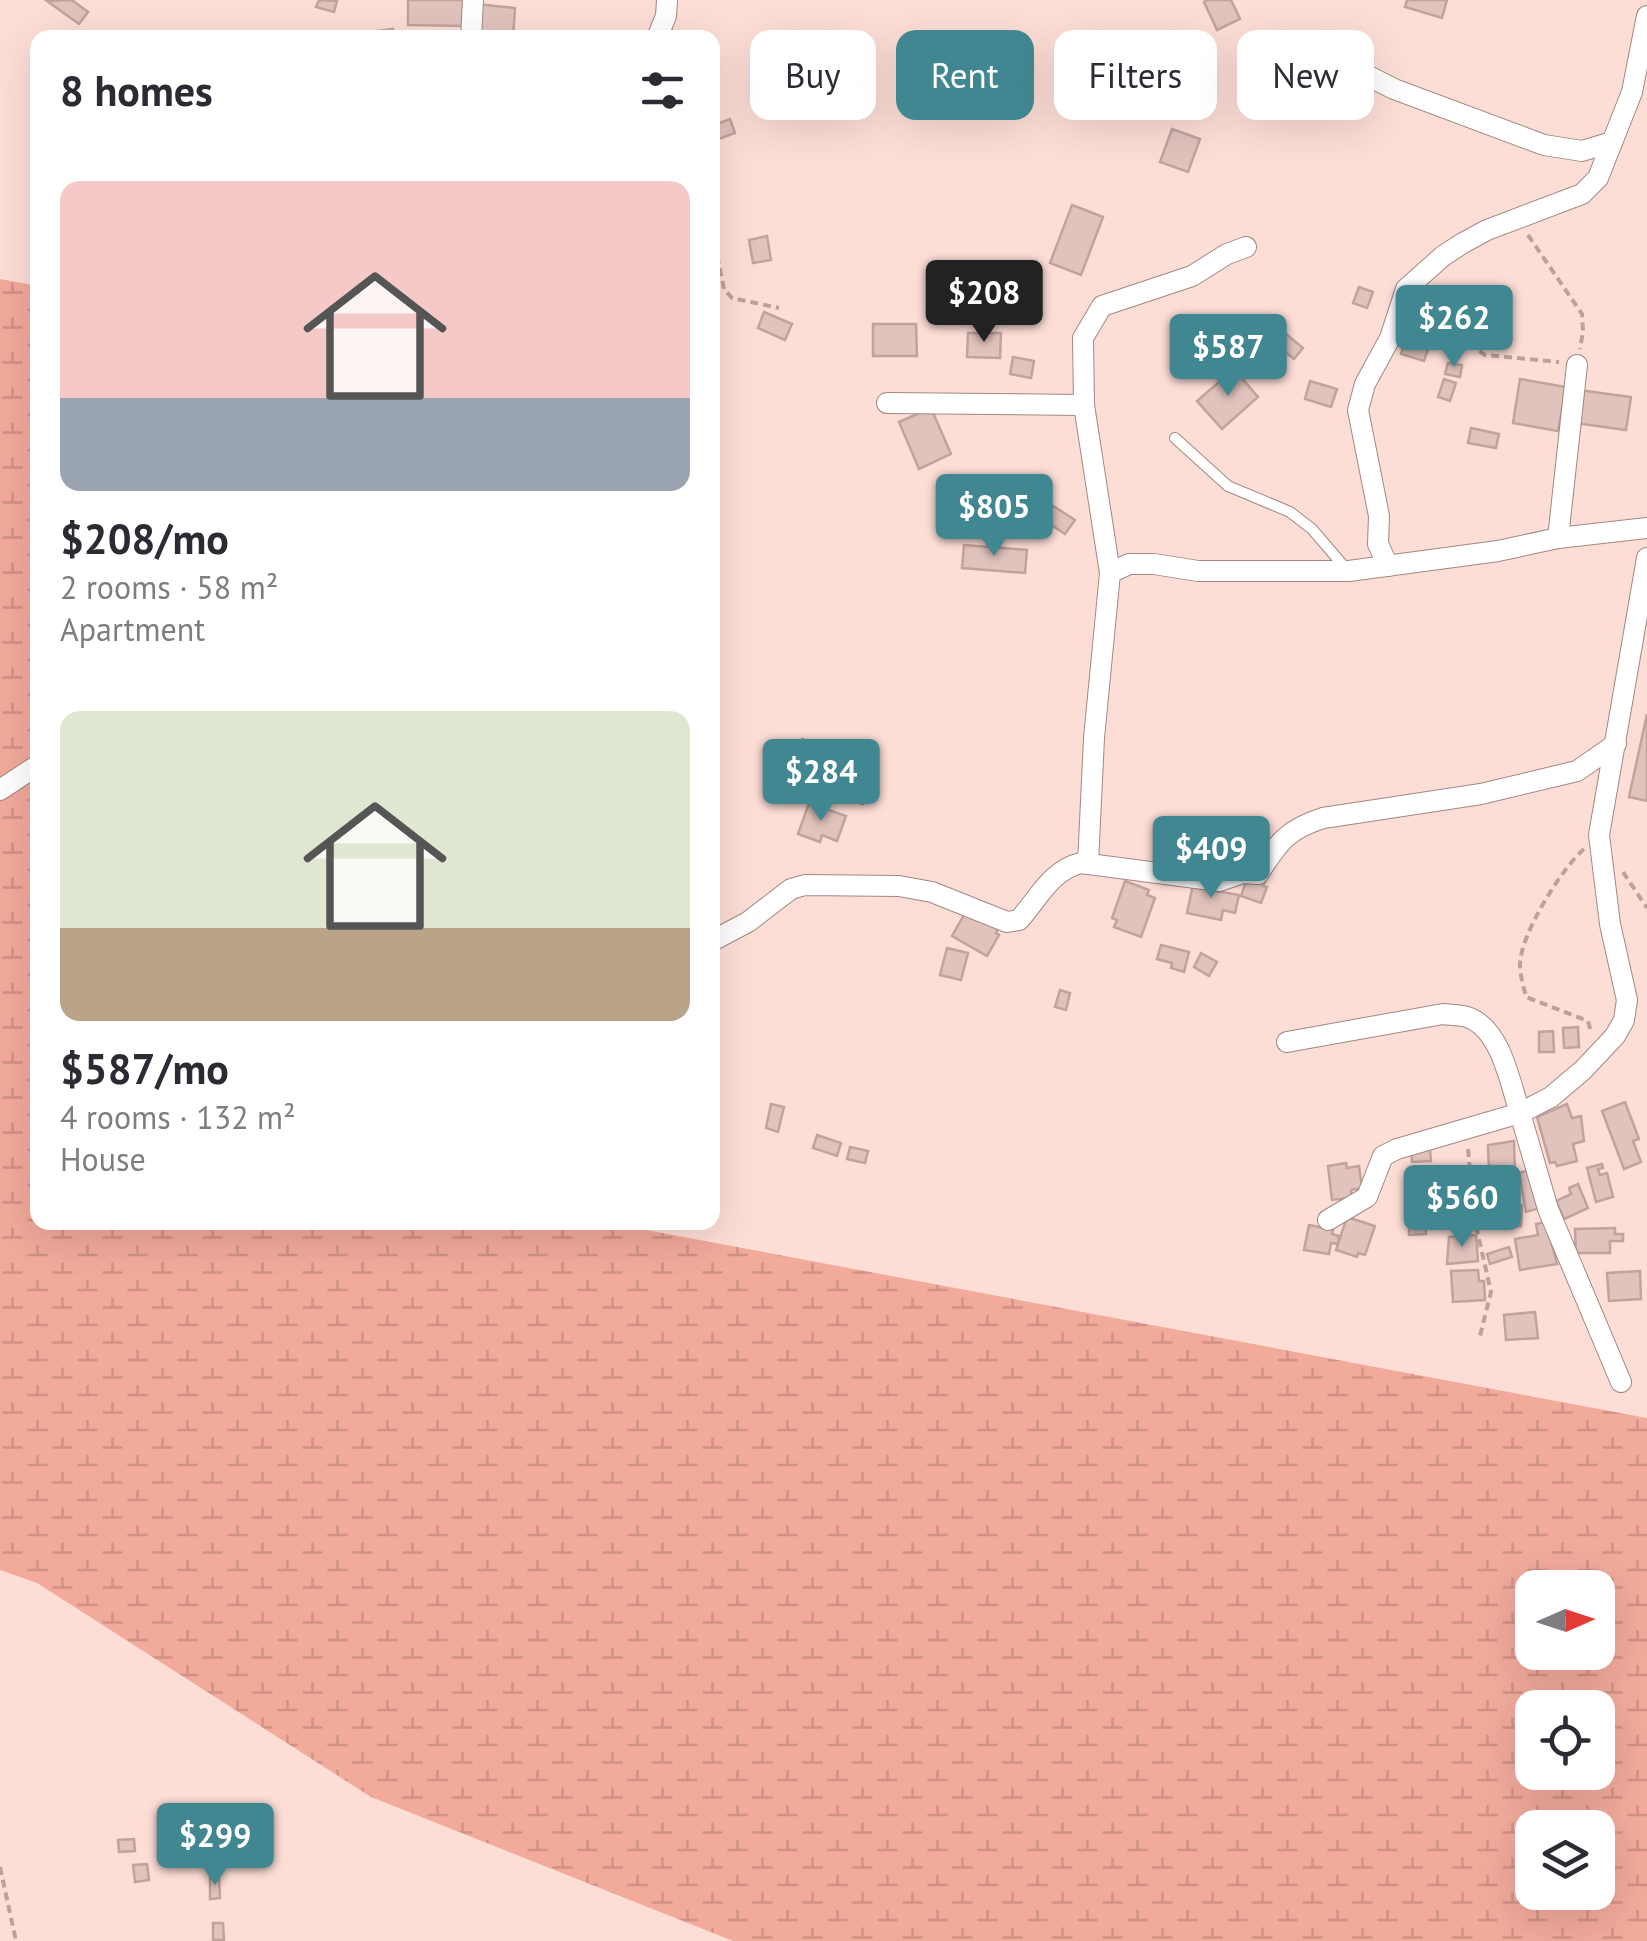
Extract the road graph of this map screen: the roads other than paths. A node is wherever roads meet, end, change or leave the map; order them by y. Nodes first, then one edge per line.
1 (473, 0) edge
2 (668, 0) edge
3 (1647, 16) edge
4 (471, 30) edge
5 (660, 30) edge
6 (1374, 79) edge
7 (1639, 95) edge
8 (1612, 142) junction
9 (1246, 247) dead end
10 (1578, 362) road end
11 (887, 403) dead end
12 (1084, 405) junction
13 (1175, 438) dead end
14 (1647, 528) edge
15 (1558, 538) junction
16 (1647, 558) edge
17 (1388, 566) junction
18 (1349, 571) junction
19 (1110, 573) junction
20 (1616, 744) junction
21 (30, 770) edge
22 (0, 790) edge
23 (1088, 864) junction
24 (720, 937) edge
25 (1287, 1042) dead end
26 (1520, 1113) junction
27 (1328, 1220) dead end
28 (1621, 1382) dead end

1 - 4 street
2 - 5 street
3 - 7 street
6 - 8 street
7 - 8 street
8 - 17 street
9 - 12 street
10 - 15 street
11 - 12 street
12 - 19 street
13 - 18 lane
14 - 15 street
15 - 17 street
16 - 20 street
17 - 18 street
18 - 19 street
19 - 23 street
20 - 23 street
20 - 26 street
21 - 22 street
23 - 24 street
25 - 26 street
26 - 27 street
26 - 28 street

